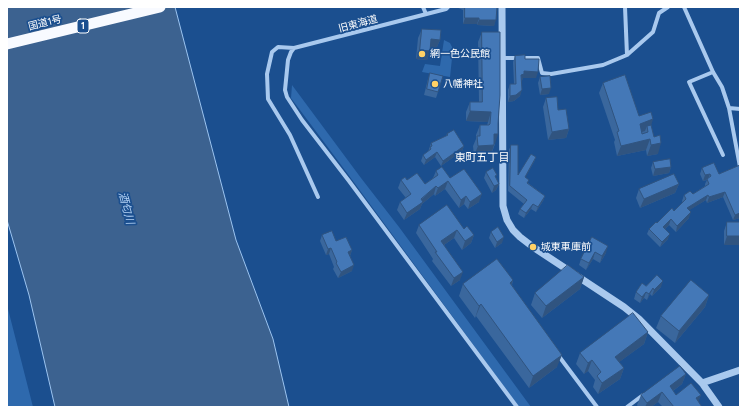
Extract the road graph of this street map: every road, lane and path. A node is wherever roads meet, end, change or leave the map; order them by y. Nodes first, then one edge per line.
1 (160, 7) edge
2 (423, 7) edge
3 (448, 7) edge
4 (502, 7) edge
5 (626, 7) edge
6 (668, 7) edge
7 (684, 7) edge
8 (426, 14) junction
9 (7, 44) edge
10 (294, 48) junction
11 (627, 55) junction
12 (502, 58) junction
13 (713, 72) junction
14 (729, 108) junction
15 (740, 108) edge
16 (723, 155) dead end
17 (740, 167) edge
18 (318, 197) dead end
19 (554, 350) edge
20 (740, 370) edge
21 (702, 383) junction
22 (646, 393) edge
23 (517, 407) edge
24 (597, 407) edge
25 (627, 407) edge
26 (719, 407) edge

1 - 9 highway, 国道1号 / 1
2 - 8 street
3 - 8 street, 旧東海道
4 - 12 street
5 - 11 street
6 - 11 street
7 - 13 street
8 - 10 street, 旧東海道
10 - 18 street, 旧東海道
10 - 23 street
11 - 12 street
12 - 21 street
13 - 14 street
13 - 16 street
14 - 15 street
14 - 17 street
19 - 24 street
20 - 21 street
21 - 26 street
22 - 25 street

